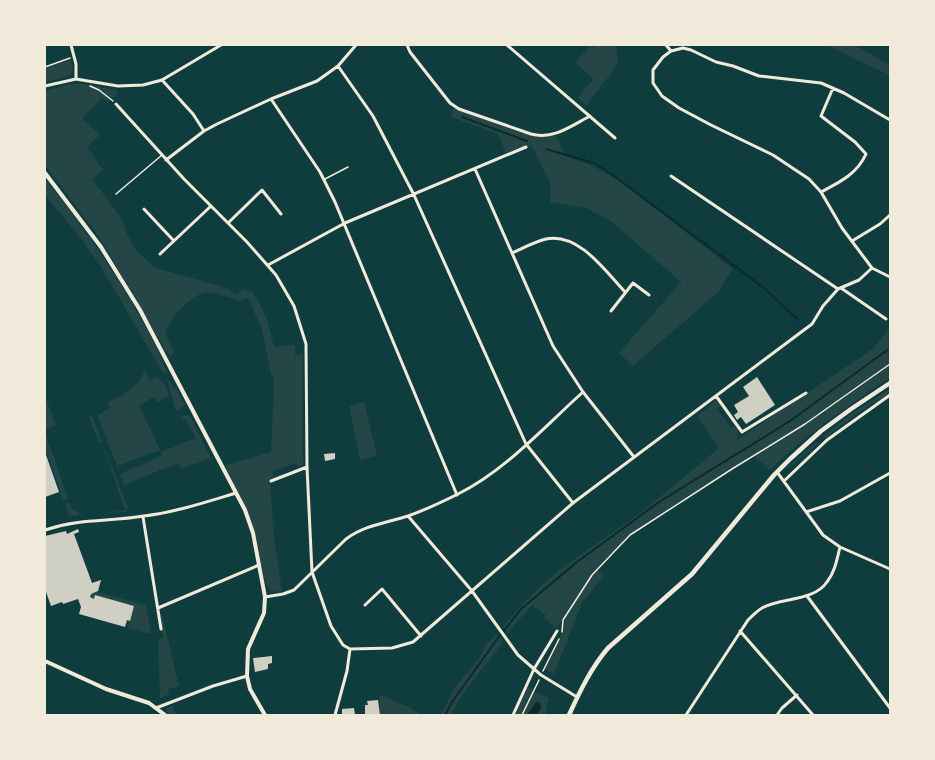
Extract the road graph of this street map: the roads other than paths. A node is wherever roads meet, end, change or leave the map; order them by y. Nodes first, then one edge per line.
1 (70, 45) edge
2 (221, 45) edge
3 (356, 45) edge
4 (407, 45) edge
5 (507, 45) edge
6 (666, 45) edge
7 (671, 51) junction
8 (338, 66) junction
9 (76, 79) junction
10 (162, 80) junction
11 (45, 86) edge
12 (833, 88) junction
13 (271, 99) junction
14 (116, 104) road end
15 (590, 116) junction
16 (890, 120) edge
17 (204, 131) junction
18 (615, 138) dead end
19 (526, 147) dead end
20 (162, 155) junction
21 (166, 160) junction
22 (348, 167) dead end
23 (475, 169) junction
24 (45, 173) edge
25 (671, 176) dead end
26 (324, 180) junction
27 (820, 192) junction
28 (116, 194) dead end
29 (414, 195) junction
30 (211, 206) junction
31 (144, 209) dead end
32 (281, 214) dead end
33 (890, 215) edge
34 (228, 223) junction
35 (345, 223) junction
36 (174, 241) junction
37 (852, 241) junction
38 (512, 253) junction
39 (160, 254) dead end
40 (268, 266) junction
41 (872, 268) junction
42 (890, 277) edge
43 (840, 289) junction
44 (625, 292) junction
45 (649, 295) dead end
46 (611, 312) dead end
47 (886, 319) dead end
48 (890, 384) edge
49 (583, 392) junction
50 (806, 393) dead end
51 (890, 395) edge
52 (716, 396) junction
53 (526, 444) junction
54 (634, 457) junction
55 (307, 467) junction
56 (777, 472) junction
57 (890, 473) edge
58 (271, 481) dead end
59 (784, 481) junction
60 (236, 493) junction
61 (457, 495) junction
62 (573, 503) junction
63 (806, 512) junction
64 (143, 516) junction
65 (408, 516) junction
66 (45, 530) edge
67 (840, 547) junction
68 (259, 565) junction
69 (890, 569) edge
70 (312, 572) junction
71 (472, 592) junction
72 (807, 596) junction
73 (265, 597) junction
74 (365, 605) dead end
75 (158, 608) junction
76 (161, 629) dead end
77 (557, 631) dead end
78 (740, 631) junction
79 (421, 636) junction
80 (350, 649) junction
81 (45, 661) edge
82 (534, 669) junction
83 (247, 676) junction
84 (797, 695) junction
85 (577, 697) junction
86 (156, 708) junction
87 (890, 708) edge
88 (165, 715) edge
89 (265, 715) edge
90 (335, 715) edge
91 (513, 715) edge
92 (569, 715) edge
93 (686, 715) edge
94 (777, 715) edge
95 (813, 715) edge

1 - 9 street
2 - 10 street
3 - 8 street
4 - 15 street
5 - 15 street
6 - 7 street
7 - 12 street
7 - 27 street
8 - 13 street
8 - 29 street
9 - 10 street
9 - 11 street
10 - 17 street
12 - 16 street
12 - 27 street
13 - 17 street
13 - 26 street
14 - 20 street
15 - 18 street
17 - 21 street
19 - 23 street
20 - 21 street
20 - 28 lane
21 - 30 street
22 - 26 lane
23 - 29 street
23 - 38 street
24 - 60 street
25 - 43 street
26 - 35 street
27 - 37 street
29 - 35 street
29 - 53 street
30 - 34 street
30 - 36 street
31 - 36 street
32 - 34 street
33 - 37 street
34 - 40 street
35 - 40 street
35 - 61 street
36 - 39 street
37 - 41 street
38 - 44 street
38 - 49 street
40 - 55 street
41 - 42 street
41 - 43 street
43 - 47 street
43 - 52 street
44 - 45 street
44 - 46 street
48 - 56 main road
49 - 53 street
49 - 54 street
50 - 52 street
51 - 59 street
52 - 54 street
53 - 61 street
53 - 62 street
54 - 62 street
55 - 58 street
55 - 70 street
56 - 59 street
56 - 85 main road
57 - 63 street
59 - 63 street
60 - 64 street
60 - 68 street
61 - 65 street
62 - 71 street
63 - 67 street
64 - 66 street
64 - 75 street
65 - 70 street
65 - 71 street
67 - 69 street
67 - 72 street
68 - 73 street
68 - 75 street
70 - 73 street
70 - 80 street
71 - 79 street
71 - 82 street
72 - 78 street
72 - 87 street
73 - 83 street
74 - 79 street
75 - 76 street
77 - 82 street
78 - 84 street
78 - 93 street
79 - 80 street
80 - 90 street
81 - 86 street
82 - 85 street
82 - 91 street
83 - 86 street
83 - 89 street
84 - 94 street
84 - 95 street
85 - 92 main road
86 - 88 street

